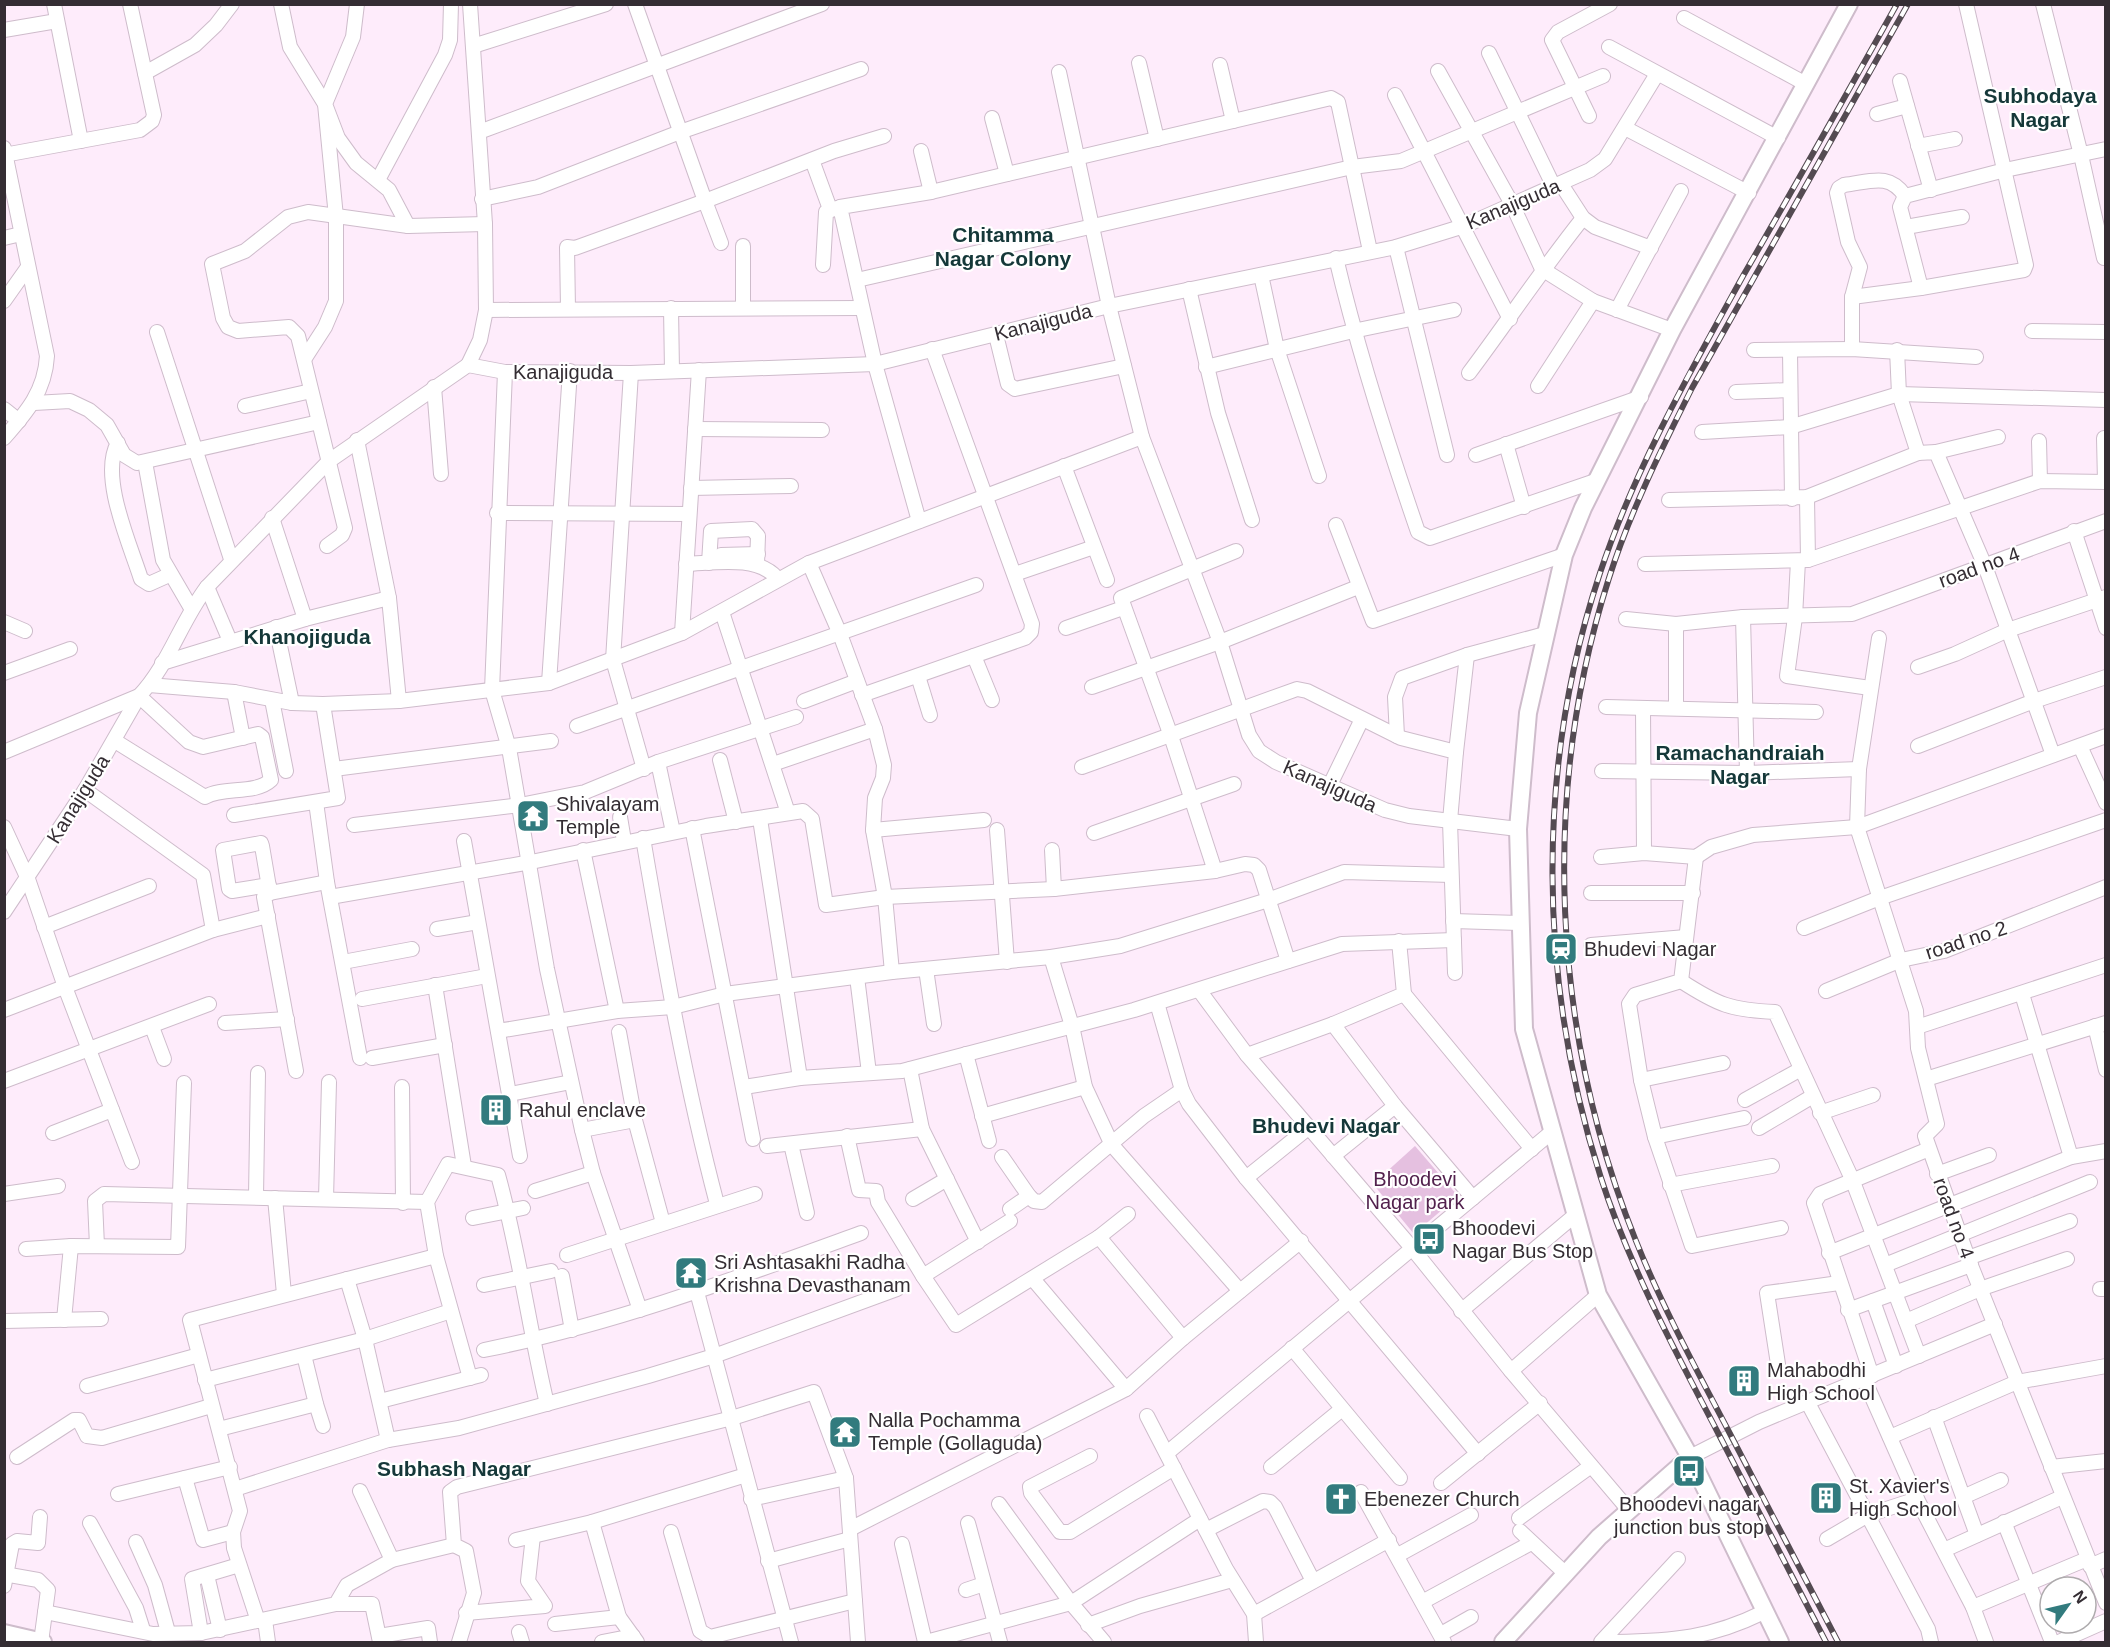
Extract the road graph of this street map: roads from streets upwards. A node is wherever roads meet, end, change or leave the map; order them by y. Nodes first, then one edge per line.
1 (54, 4) edge
2 (130, 4) edge
3 (232, 4) edge
4 (281, 4) edge
5 (357, 4) edge
6 (451, 4) edge
7 (470, 4) edge
8 (606, 4) edge
9 (635, 4) edge
10 (822, 4) edge
11 (1610, 4) edge
12 (1849, 4) edge
13 (1965, 4) edge
14 (2043, 4) edge
15 (1684, 18) dead end
16 (57, 21) junction
17 (4, 30) edge
18 (473, 46) junction
19 (1609, 47) dead end
20 (1489, 53) dead end
21 (1139, 63) dead end
22 (1220, 65) dead end
23 (656, 67) junction
24 (861, 69) dead end
25 (1438, 71) dead end
26 (1059, 72) dead end
27 (145, 73) junction
28 (1657, 74) junction
29 (1603, 76) dead end
30 (1900, 81) dead end
31 (1806, 84) junction
32 (1576, 88) junction
33 (1395, 95) dead end
34 (325, 104) junction
35 (1907, 106) junction
36 (1520, 113) junction
37 (1877, 114) dead end
38 (1589, 117) dead end
39 (992, 118) dead end
40 (1233, 121) junction
41 (1625, 128) junction
42 (479, 132) junction
43 (680, 132) junction
44 (1473, 132) junction
45 (884, 136) dead end
46 (1778, 138) junction
47 (1157, 139) junction
48 (1954, 139) dead end
49 (81, 141) junction
50 (1918, 146) junction
51 (2106, 149) edge
52 (921, 151) dead end
53 (1426, 151) junction
54 (5, 153) edge
55 (2081, 155) junction
56 (1077, 159) junction
57 (812, 160) junction
58 (1352, 167) junction
59 (2005, 170) junction
60 (1007, 174) junction
61 (378, 180) junction
62 (1558, 186) junction
63 (1931, 190) junction
64 (1681, 191) dead end
65 (931, 192) junction
66 (1749, 193) junction
67 (1905, 196) junction
68 (482, 199) junction
69 (705, 201) junction
70 (1512, 204) junction
71 (835, 208) junction
72 (336, 217) junction
73 (1962, 217) dead end
74 (1583, 218) junction
75 (485, 224) junction
76 (408, 226) junction
77 (1094, 226) junction
78 (1464, 226) junction
79 (1906, 227) junction
80 (21, 234) junction
81 (4, 238) edge
82 (721, 243) dead end
83 (743, 246) dead end
84 (1396, 247) junction
85 (1651, 248) junction
86 (1370, 251) junction
87 (1336, 258) junction
88 (2104, 258) dead end
89 (823, 265) dead end
90 (28, 267) junction
91 (1542, 269) junction
92 (1261, 275) junction
93 (857, 280) junction
94 (1921, 288) junction
95 (1189, 289) junction
96 (1852, 297) junction
97 (4, 301) edge
98 (1593, 302) junction
99 (1109, 306) junction
100 (670, 308) junction
101 (743, 308) junction
102 (861, 308) junction
103 (568, 309) junction
104 (486, 310) junction
105 (1454, 310) dead end
106 (1617, 310) junction
107 (1510, 319) junction
108 (1414, 320) junction
109 (1672, 330) junction
110 (1353, 331) junction
111 (2032, 331) dead end
112 (157, 332) dead end
113 (2106, 332) edge
114 (996, 335) junction
115 (932, 349) junction
116 (1277, 349) junction
117 (1852, 349) junction
118 (1754, 350) dead end
119 (1897, 350) junction
120 (1790, 351) junction
121 (1976, 357) dead end
122 (305, 358) junction
123 (875, 364) junction
124 (468, 365) junction
125 (1124, 366) junction
126 (1206, 367) junction
127 (699, 370) junction
128 (570, 371) junction
129 (672, 371) junction
130 (505, 372) junction
131 (1469, 372) dead end
132 (631, 373) junction
133 (1538, 386) dead end
134 (434, 387) junction
135 (1790, 390) junction
136 (311, 391) junction
137 (1736, 392) dead end
138 (1899, 394) junction
139 (1641, 397) junction
140 (2106, 400) edge
141 (34, 403) junction
142 (245, 406) dead end
143 (4, 409) edge
144 (18, 421) junction
145 (319, 422) junction
146 (1790, 427) junction
147 (695, 429) junction
148 (822, 430) dead end
149 (1702, 432) dead end
150 (1142, 437) junction
151 (1998, 437) dead end
152 (4, 438) edge
153 (2104, 438) dead end
154 (357, 440) junction
155 (2039, 441) dead end
156 (118, 443) junction
157 (1506, 444) junction
158 (194, 450) junction
159 (1936, 452) junction
160 (1918, 453) junction
161 (1447, 455) dead end
162 (1476, 455) dead end
163 (329, 461) junction
164 (145, 462) junction
165 (1064, 466) junction
166 (441, 474) dead end
167 (1319, 476) dead end
168 (1594, 481) junction
169 (2040, 481) junction
170 (2105, 482) edge
171 (791, 486) dead end
172 (691, 488) junction
173 (985, 496) junction
174 (1807, 497) junction
175 (1792, 499) junction
176 (1670, 500) dead end
177 (1524, 507) junction
178 (1962, 508) junction
179 (562, 512) junction
180 (497, 513) junction
181 (623, 514) junction
182 (689, 514) junction
183 (272, 518) junction
184 (1252, 520) dead end
185 (919, 521) junction
186 (2106, 521) edge
187 (1336, 525) dead end
188 (2074, 531) junction
189 (327, 546) dead end
190 (1094, 547) junction
191 (1236, 551) dead end
192 (1564, 555) junction
193 (231, 559) junction
194 (720, 559) junction
195 (758, 559) junction
196 (1803, 560) junction
197 (809, 563) junction
198 (686, 564) junction
199 (1645, 564) dead end
200 (1985, 566) junction
201 (1191, 568) junction
202 (1015, 574) junction
203 (169, 575) junction
204 (777, 578) junction
205 (1107, 580) dead end
206 (976, 585) dead end
207 (207, 587) junction
208 (1358, 587) junction
209 (389, 598) junction
210 (2100, 599) edge
211 (190, 608) junction
212 (1124, 608) junction
213 (722, 612) junction
214 (1743, 617) junction
215 (1795, 617) junction
216 (305, 619) junction
217 (1626, 619) dead end
218 (4, 622) edge
219 (1676, 624) junction
220 (276, 627) junction
221 (1066, 628) dead end
222 (2106, 628) edge
223 (2008, 630) junction
224 (25, 631) dead end
225 (682, 633) junction
226 (840, 634) junction
227 (1545, 634) junction
228 (1879, 638) dead end
229 (230, 640) junction
230 (1220, 642) junction
231 (70, 649) dead end
232 (1467, 655) junction
233 (974, 656) junction
234 (613, 660) junction
235 (162, 663) junction
236 (1918, 667) dead end
237 (742, 670) junction
238 (1146, 670) junction
239 (4, 674) edge
240 (918, 676) junction
241 (2106, 677) edge
242 (857, 681) junction
243 (549, 683) junction
244 (149, 685) junction
245 (1092, 687) dead end
246 (1870, 688) junction
247 (492, 690) junction
248 (234, 692) junction
249 (862, 695) junction
250 (139, 696) junction
251 (272, 700) junction
252 (992, 700) dead end
253 (399, 701) junction
254 (804, 701) dead end
255 (2034, 701) junction
256 (292, 703) junction
257 (323, 704) junction
258 (1606, 707) dead end
259 (1642, 708) junction
260 (1676, 708) junction
261 (627, 709) junction
262 (1744, 709) junction
263 (1240, 711) junction
264 (1816, 712) dead end
265 (930, 715) dead end
266 (796, 717) dead end
267 (1362, 719) junction
268 (577, 726) dead end
269 (761, 729) junction
270 (875, 729) junction
271 (1171, 736) junction
272 (1397, 736) junction
273 (2106, 736) edge
274 (243, 738) junction
275 (115, 741) junction
276 (551, 741) dead end
277 (1918, 746) dead end
278 (2080, 746) junction
279 (509, 748) junction
280 (4, 752) edge
281 (1456, 752) junction
282 (2053, 755) junction
283 (720, 760) dead end
284 (658, 762) junction
285 (773, 764) junction
286 (1082, 767) dead end
287 (334, 769) junction
288 (644, 769) junction
289 (1859, 769) junction
290 (286, 771) dead end
291 (1602, 771) dead end
292 (1643, 772) junction
293 (1747, 773) junction
294 (1234, 784) dead end
295 (1329, 787) junction
296 (86, 790) junction
297 (1191, 798) junction
298 (316, 802) junction
299 (2106, 803) edge
300 (520, 805) junction
301 (788, 813) junction
302 (234, 815) dead end
303 (620, 817) dead end
304 (760, 819) junction
305 (984, 820) dead end
306 (2106, 820) edge
307 (1450, 821) junction
308 (736, 822) junction
309 (354, 825) dead end
310 (4, 826) edge
311 (1857, 827) junction
312 (692, 828) junction
313 (1518, 829) junction
314 (873, 830) junction
315 (997, 830) dead end
316 (673, 832) junction
317 (1094, 833) dead end
318 (643, 838) junction
319 (464, 841) dead end
320 (624, 841) junction
321 (583, 849) junction
322 (1052, 850) dead end
323 (1644, 854) junction
324 (1600, 857) dead end
325 (1695, 857) junction
326 (531, 862) junction
327 (1215, 871) junction
328 (471, 872) junction
329 (1451, 875) junction
330 (28, 879) junction
331 (327, 882) junction
332 (149, 886) dead end
333 (2106, 887) edge
334 (1054, 889) junction
335 (1002, 890) junction
336 (1591, 893) dead end
337 (1692, 893) junction
338 (330, 897) junction
339 (885, 897) junction
340 (1878, 898) junction
341 (1269, 900) junction
342 (4, 912) edge
343 (268, 916) junction
344 (1453, 921) junction
345 (478, 922) junction
346 (1519, 923) junction
347 (44, 927) junction
348 (1804, 928) dead end
349 (437, 929) dead end
350 (213, 930) junction
351 (1686, 937) junction
352 (1454, 940) junction
353 (1399, 941) junction
354 (1591, 945) dead end
355 (411, 949) dead end
356 (1051, 957) junction
357 (1901, 960) junction
358 (1288, 961) junction
359 (343, 962) junction
360 (1007, 962) junction
361 (2106, 965) edge
362 (926, 969) junction
363 (892, 972) junction
364 (1455, 974) dead end
365 (487, 976) junction
366 (857, 977) junction
367 (1681, 981) junction
368 (435, 985) junction
369 (785, 986) junction
370 (65, 987) junction
371 (1199, 990) junction
372 (1826, 991) dead end
373 (725, 994) junction
374 (1404, 994) junction
375 (2022, 994) junction
376 (362, 999) dead end
377 (1157, 1003) junction
378 (209, 1004) dead end
379 (673, 1006) junction
380 (4, 1011) edge
381 (617, 1011) junction
382 (287, 1019) junction
383 (558, 1022) junction
384 (225, 1023) dead end
385 (934, 1024) dead end
386 (1333, 1024) junction
387 (2100, 1025) edge
388 (1072, 1026) junction
389 (152, 1027) junction
390 (1917, 1027) junction
391 (619, 1032) dead end
392 (499, 1036) junction
393 (2038, 1043) junction
394 (445, 1045) junction
395 (89, 1050) junction
396 (966, 1054) junction
397 (1247, 1055) junction
398 (164, 1059) dead end
399 (1723, 1063) dead end
400 (910, 1069) junction
401 (1801, 1069) junction
402 (2106, 1070) edge
403 (297, 1071) dead end
404 (258, 1073) dead end
405 (869, 1073) junction
406 (800, 1078) junction
407 (1926, 1078) junction
408 (4, 1080) edge
409 (1641, 1080) junction
410 (329, 1082) dead end
411 (571, 1082) junction
412 (184, 1083) dead end
413 (402, 1087) dead end
414 (744, 1087) junction
415 (1085, 1087) junction
416 (1182, 1090) junction
417 (510, 1094) junction
418 (1873, 1095) dead end
419 (1813, 1096) junction
420 (1745, 1100) dead end
421 (1395, 1106) junction
422 (112, 1110) junction
423 (1820, 1113) junction
424 (982, 1116) junction
425 (1744, 1118) dead end
426 (635, 1120) junction
427 (1308, 1128) junction
428 (1760, 1128) dead end
429 (922, 1129) junction
430 (582, 1130) junction
431 (1552, 1131) junction
432 (53, 1133) dead end
433 (847, 1136) junction
434 (1655, 1137) junction
435 (753, 1139) dead end
436 (989, 1141) dead end
437 (791, 1144) junction
438 (1112, 1145) junction
439 (767, 1146) dead end
440 (1532, 1149) junction
441 (1929, 1149) junction
442 (2106, 1151) edge
443 (1989, 1155) dead end
444 (520, 1156) dead end
445 (1333, 1156) junction
446 (1002, 1157) dead end
447 (2071, 1157) junction
448 (132, 1162) dead end
449 (464, 1166) junction
450 (1772, 1166) dead end
451 (593, 1173) junction
452 (1937, 1174) junction
453 (1246, 1178) junction
454 (947, 1179) junction
455 (1852, 1179) junction
456 (2090, 1182) dead end
457 (1670, 1185) junction
458 (58, 1186) dead end
459 (535, 1191) dead end
460 (4, 1194) edge
461 (755, 1194) dead end
462 (1029, 1196) junction
463 (180, 1197) junction
464 (256, 1197) junction
465 (275, 1198) junction
466 (1473, 1198) junction
467 (326, 1199) junction
468 (913, 1199) dead end
469 (428, 1202) junction
470 (403, 1203) junction
471 (717, 1204) junction
472 (1948, 1206) junction
473 (523, 1208) dead end
474 (508, 1210) junction
475 (807, 1213) dead end
476 (1128, 1214) dead end
477 (1574, 1216) junction
478 (473, 1218) dead end
479 (2070, 1221) dead end
480 (663, 1223) junction
481 (1781, 1228) dead end
482 (861, 1233) dead end
483 (1875, 1235) junction
484 (1960, 1236) junction
485 (1099, 1237) junction
486 (617, 1238) junction
487 (1301, 1241) junction
488 (978, 1242) junction
489 (71, 1246) junction
490 (97, 1246) junction
491 (1412, 1248) junction
492 (26, 1249) dead end
493 (1829, 1253) junction
494 (567, 1255) dead end
495 (436, 1256) junction
496 (2067, 1259) dead end
497 (1969, 1262) junction
498 (1885, 1265) junction
499 (923, 1276) junction
500 (520, 1278) junction
501 (347, 1279) junction
502 (1033, 1279) junction
503 (1839, 1283) junction
504 (484, 1285) dead end
505 (897, 1289) dead end
506 (1980, 1289) junction
507 (1240, 1291) junction
508 (697, 1292) junction
509 (1895, 1293) junction
510 (284, 1294) junction
511 (1598, 1295) junction
512 (1350, 1300) junction
513 (1873, 1301) junction
514 (640, 1310) junction
515 (1848, 1310) junction
516 (452, 1311) junction
517 (1461, 1311) junction
518 (101, 1319) dead end
519 (64, 1320) junction
520 (4, 1321) edge
521 (1906, 1321) junction
522 (1995, 1324) junction
523 (572, 1330) junction
524 (1183, 1338) junction
525 (365, 1339) junction
526 (532, 1340) junction
527 (1292, 1348) junction
528 (484, 1350) dead end
529 (199, 1355) junction
530 (304, 1355) junction
531 (714, 1356) junction
532 (1919, 1356) junction
533 (1778, 1364) dead end
534 (1896, 1366) junction
535 (2106, 1366) edge
536 (1510, 1371) junction
537 (1868, 1378) junction
538 (205, 1380) junction
539 (2017, 1382) junction
540 (87, 1386) dead end
541 (1126, 1389) junction
542 (380, 1401) junction
543 (1540, 1403) junction
544 (1808, 1403) junction
545 (316, 1404) junction
546 (547, 1404) junction
547 (211, 1406) junction
548 (1342, 1409) junction
549 (1147, 1416) dead end
550 (732, 1418) junction
551 (1934, 1418) junction
552 (323, 1426) dead end
553 (219, 1429) junction
554 (1890, 1437) junction
555 (388, 1440) junction
556 (1167, 1454) junction
557 (1478, 1454) junction
558 (1090, 1456) dead end
559 (17, 1457) dead end
560 (1690, 1457) junction
561 (2106, 1461) edge
562 (1591, 1466) junction
563 (230, 1467) junction
564 (1271, 1467) dead end
565 (2051, 1467) junction
566 (1174, 1468) junction
567 (746, 1475) junction
568 (185, 1478) junction
569 (846, 1478) junction
570 (1400, 1478) dead end
571 (2001, 1480) dead end
572 (1441, 1483) dead end
573 (235, 1489) junction
574 (360, 1491) dead end
575 (1361, 1492) dead end
576 (118, 1494) dead end
577 (1963, 1497) junction
578 (2062, 1497) junction
579 (752, 1499) junction
580 (1917, 1499) junction
581 (999, 1504) dead end
582 (1628, 1509) junction
583 (1471, 1515) dead end
584 (1868, 1515) junction
585 (40, 1517) dead end
586 (592, 1522) junction
587 (2004, 1522) junction
588 (90, 1523) dead end
589 (969, 1523) dead end
590 (1203, 1525) junction
591 (233, 1532) junction
592 (671, 1532) dead end
593 (850, 1534) junction
594 (1977, 1535) junction
595 (533, 1536) junction
596 (1827, 1539) dead end
597 (516, 1540) dead end
598 (1389, 1540) junction
599 (136, 1542) dead end
600 (1532, 1543) junction
601 (902, 1544) dead end
602 (454, 1545) junction
603 (1944, 1550) junction
604 (1398, 1555) junction
605 (2106, 1558) edge
606 (1678, 1559) dead end
607 (392, 1560) junction
608 (768, 1561) junction
609 (2089, 1562) junction
610 (238, 1565) junction
611 (1566, 1574) junction
612 (207, 1575) junction
613 (5, 1578) edge
614 (1232, 1580) junction
615 (1313, 1581) junction
616 (2029, 1583) junction
617 (984, 1584) junction
618 (966, 1590) dead end
619 (855, 1601) junction
620 (1424, 1601) junction
621 (1071, 1603) junction
622 (2106, 1603) edge
623 (336, 1604) junction
624 (1972, 1607) junction
625 (45, 1612) junction
626 (1764, 1612) junction
627 (466, 1613) junction
628 (1254, 1614) junction
629 (619, 1617) junction
630 (1472, 1617) dead end
631 (784, 1619) junction
632 (261, 1621) junction
633 (2106, 1621) edge
634 (996, 1623) junction
635 (555, 1624) dead end
636 (1088, 1625) junction
637 (1730, 1629) junction
638 (220, 1630) junction
639 (168, 1632) junction
640 (4, 1633) edge
641 (201, 1633) junction
642 (150, 1636) edge
643 (1443, 1638) edge
644 (380, 1639) edge
645 (635, 1639) edge
646 (42, 1642) edge
647 (268, 1642) edge
648 (430, 1642) edge
649 (459, 1642) edge
650 (602, 1642) edge
651 (790, 1642) edge
652 (858, 1642) edge
653 (926, 1642) edge
654 (1000, 1642) edge
655 (1104, 1642) edge
656 (1256, 1642) edge
657 (1503, 1642) edge
658 (1601, 1642) edge
659 (1615, 1642) edge
660 (1734, 1642) edge
661 (1780, 1642) edge
662 (1931, 1642) edge
663 (1986, 1642) edge
664 (2052, 1642) edge
665 (2059, 1642) edge

1 - 16 street
2 - 27 street
3 - 27 street
4 - 34 street
5 - 34 street
6 - 61 street
7 - 18 street
8 - 18 street
9 - 23 street
10 - 23 street
11 - 32 street
12 - 31 street
13 - 59 street
14 - 55 street
15 - 31 street
16 - 17 street
16 - 49 street
18 - 42 street
19 - 28 street
20 - 36 street
21 - 47 street
22 - 40 street
23 - 42 street
23 - 43 street
24 - 43 street
25 - 44 street
26 - 56 street, Kanajiguda
27 - 49 street
28 - 41 street, Kanajiguda
28 - 46 street
29 - 32 street
30 - 35 street
31 - 46 street
32 - 36 street
32 - 38 street
33 - 53 street
34 - 61 street
34 - 72 street
35 - 37 street
35 - 50 street
36 - 44 street
36 - 62 street
39 - 60 street
40 - 47 street
40 - 58 street
41 - 62 street, Kanajiguda
41 - 66 street
42 - 68 street
43 - 68 street
43 - 69 street
44 - 53 street
44 - 70 street
45 - 57 street
46 - 66 street
47 - 56 street
48 - 50 street
49 - 54 street
50 - 63 street
51 - 55 street
52 - 65 street
53 - 58 street
53 - 78 street
54 - 80 street
55 - 59 street
55 - 88 street
56 - 60 street
56 - 77 street, Kanajiguda
57 - 69 street
57 - 71 street
58 - 77 street
58 - 86 street
59 - 63 street
59 - 94 street
60 - 65 street
61 - 76 street
62 - 70 street, Kanajiguda
62 - 74 street
63 - 67 street
64 - 85 street
65 - 71 street
66 - 109 street
67 - 79 street
67 - 96 street
68 - 75 street
69 - 82 street
69 - 103 street
70 - 78 street, Kanajiguda
70 - 91 street
71 - 89 street
71 - 93 street
72 - 76 street
72 - 122 street
72 - 122 street
73 - 79 street
74 - 85 street
74 - 91 street
75 - 76 street
75 - 104 street
77 - 93 street
77 - 99 street, Kanajiguda
78 - 84 street, Kanajiguda
78 - 107 street
79 - 94 street
80 - 81 street
80 - 90 street
83 - 101 street
84 - 86 street, Kanajiguda
84 - 108 street
85 - 106 street
86 - 87 street, Kanajiguda
87 - 92 street, Kanajiguda
87 - 110 street
90 - 97 street
90 - 141 street
91 - 98 street
91 - 107 street
92 - 95 street, Kanajiguda
92 - 116 street
93 - 102 street
94 - 96 street
95 - 99 street, Kanajiguda
95 - 126 street
96 - 117 street
98 - 106 street
98 - 133 street
99 - 114 street, Kanajiguda
99 - 125 street, Kanajiguda
100 - 101 street
100 - 103 street
100 - 129 street
101 - 102 street
102 - 123 street
103 - 104 street
104 - 124 street
105 - 108 street
106 - 109 street
107 - 131 street
108 - 110 street
108 - 161 street
109 - 139 street
110 - 116 street
110 - 177 street
111 - 113 street
112 - 158 street
114 - 115 street, Kanajiguda
114 - 125 street
115 - 123 street, Kanajiguda
115 - 173 street
116 - 126 street
116 - 167 street
117 - 119 street
117 - 120 street
118 - 120 street
119 - 121 street
119 - 138 street
120 - 135 street
122 - 136 street
123 - 127 street, Kanajiguda
123 - 185 street
124 - 130 street, Kanajiguda
124 - 134 street, Kanajiguda
125 - 150 street, Kanajiguda
126 - 184 street
127 - 129 street, Kanajiguda
127 - 147 street
128 - 130 street, Kanajiguda
128 - 132 street, Kanajiguda
128 - 179 street
129 - 132 street, Kanajiguda
130 - 180 street
132 - 181 street
134 - 154 street, Kanajiguda
134 - 166 street
135 - 137 street
135 - 146 street
136 - 142 street
136 - 145 street
138 - 140 street
138 - 146 street
138 - 160 street
139 - 157 street
139 - 168 street
141 - 144 street
141 - 156 street
143 - 144 street
144 - 152 street
145 - 158 street
145 - 163 street
146 - 149 street
146 - 175 street
147 - 148 street
147 - 172 street
150 - 165 street
150 - 201 street, Kanajiguda
151 - 159 street
153 - 170 street
154 - 163 street, Kanajiguda
154 - 209 street
155 - 169 street
156 - 164 street
156 - 203 street
157 - 162 street
157 - 177 street
158 - 164 street
158 - 193 street
159 - 160 street
159 - 178 street
160 - 174 street
163 - 183 street, Kanajiguda
163 - 189 street
164 - 203 street
165 - 173 street
165 - 190 street
168 - 177 street
168 - 192 street
169 - 170 street
169 - 178 street
171 - 172 street
172 - 182 street
173 - 185 street
173 - 202 street
174 - 175 street
174 - 196 street
175 - 176 street
178 - 196 street
178 - 200 street
179 - 180 street
179 - 181 street
179 - 243 street
180 - 247 street
181 - 182 street
181 - 234 street
182 - 198 street
183 - 193 street, Kanajiguda
183 - 216 street
185 - 197 street
186 - 188 street, road no 4
187 - 208 street
188 - 200 street, road no 4
188 - 210 street
190 - 202 street
190 - 205 street
191 - 201 street
192 - 208 street
192 - 227 street
193 - 207 street, Kanajiguda
194 - 195 street
194 - 195 street
194 - 198 street
195 - 204 street
196 - 199 street
196 - 215 street
197 - 204 street
197 - 226 street
198 - 225 street
200 - 215 street, road no 4
200 - 223 street
201 - 212 street
201 - 230 street, Kanajiguda
202 - 233 street
203 - 211 street
204 - 213 street
206 - 226 street
207 - 211 street, Kanajiguda
207 - 229 street
208 - 230 street
209 - 216 street
209 - 253 street
210 - 222 street
210 - 223 street
211 - 235 street, Kanajiguda
212 - 221 street
212 - 238 street
213 - 225 street
213 - 237 street
214 - 215 street, road no 4
214 - 219 street, road no 4
214 - 262 street
215 - 246 street
216 - 220 street
217 - 219 street, road no 4
218 - 224 street
219 - 260 street
220 - 229 street
220 - 256 street
223 - 236 street
223 - 255 street
225 - 234 street
226 - 237 street
226 - 242 street
227 - 232 street
227 - 313 street
228 - 246 street
229 - 235 street
230 - 238 street
230 - 263 street, Kanajiguda
231 - 239 street
232 - 272 street
232 - 281 street
233 - 240 street
233 - 252 street
234 - 243 street
234 - 261 street
235 - 244 street, Kanajiguda
237 - 261 street
237 - 269 street
238 - 245 street
238 - 271 street
240 - 249 street
240 - 265 street
241 - 255 street
242 - 249 street
242 - 254 street
243 - 247 street
244 - 248 street
244 - 250 street, Kanajiguda
246 - 289 street
247 - 253 street
247 - 279 street
248 - 251 street
248 - 274 street
249 - 270 street
250 - 274 street
250 - 275 street, Kanajiguda
250 - 280 street
251 - 256 street
251 - 290 street
253 - 257 street
255 - 277 street
255 - 282 street
256 - 257 street
257 - 287 street
258 - 259 street
259 - 260 street
259 - 292 street
260 - 262 street
261 - 268 street
261 - 288 street
262 - 264 street
262 - 293 street
263 - 267 street
263 - 271 street
263 - 295 street, Kanajiguda
266 - 269 street
267 - 272 street
267 - 295 street
269 - 284 street
269 - 285 street
270 - 285 street
270 - 314 street
271 - 286 street
271 - 297 street
272 - 281 street
273 - 278 street
274 - 275 street
275 - 296 street, Kanajiguda
276 - 279 street
278 - 282 street
278 - 299 street
279 - 287 street
279 - 300 street
281 - 307 street
282 - 311 street
283 - 308 street
284 - 288 street
284 - 316 street
285 - 301 street
287 - 298 street
288 - 300 street
289 - 293 street
289 - 311 street
291 - 292 street
292 - 293 street
292 - 323 street
294 - 297 street
295 - 307 street, Kanajiguda
296 - 330 street, Kanajiguda
296 - 350 street
297 - 317 street
297 - 327 street
298 - 302 street
298 - 331 street
300 - 309 street
300 - 326 street
301 - 304 street
301 - 339 street
303 - 320 street
304 - 308 street
304 - 369 street
305 - 314 street
306 - 340 street
307 - 313 street, Kanajiguda
307 - 329 street
308 - 312 street
310 - 330 street
311 - 325 street
311 - 340 street
312 - 316 street
312 - 373 street
313 - 346 street
314 - 339 street
315 - 335 street
316 - 318 street
318 - 320 street
318 - 379 street
319 - 328 street
320 - 321 street
321 - 326 street
321 - 381 street
322 - 334 street
323 - 324 street
323 - 325 street
325 - 337 street
326 - 328 street
326 - 383 street
327 - 334 street
327 - 341 street
328 - 338 street
328 - 345 street
329 - 341 street
329 - 344 street
330 - 342 street, Kanajiguda
330 - 347 street
331 - 338 street
331 - 343 street
332 - 347 street
333 - 357 street, road no 2
334 - 335 street
335 - 339 street
335 - 360 street
336 - 337 street
337 - 351 street
338 - 359 street
339 - 363 street
340 - 348 street
340 - 357 street
341 - 356 street
341 - 358 street
343 - 350 street
343 - 382 street
344 - 346 street
344 - 352 street
345 - 349 street
345 - 365 street
346 - 431 street
347 - 370 street
350 - 370 street
351 - 354 street
351 - 367 street
352 - 353 street
352 - 364 street
353 - 358 street
353 - 374 street
355 - 359 street
356 - 360 street
356 - 388 street
357 - 372 street, road no 2
357 - 390 street
358 - 371 street
359 - 394 street
360 - 362 street
361 - 375 street
362 - 363 street
362 - 385 street
363 - 366 street
365 - 368 street
365 - 392 street
366 - 369 street
366 - 405 street
367 - 401 street
367 - 409 street
368 - 376 street
368 - 394 street
369 - 373 street
369 - 406 street
370 - 380 street
370 - 395 street
371 - 377 street
371 - 397 street
373 - 379 street
373 - 414 street
374 - 386 street
374 - 440 street
375 - 390 street
375 - 393 street
377 - 388 street
377 - 416 street
378 - 389 street
379 - 381 street
379 - 471 street
381 - 383 street
382 - 384 street
382 - 403 street
383 - 392 street
383 - 411 street
386 - 397 street
386 - 421 street
387 - 393 street
387 - 402 street
388 - 396 street
388 - 415 street
389 - 395 street
389 - 398 street
390 - 407 street
391 - 426 street
392 - 417 street
393 - 407 street
393 - 447 street
394 - 449 street
395 - 408 street
395 - 422 street
396 - 400 street
396 - 424 street
397 - 427 street
399 - 409 street
400 - 405 street
400 - 429 street
401 - 419 street
401 - 420 street
404 - 464 street
405 - 406 street
406 - 414 street
407 - 441 street
409 - 434 street
410 - 467 street
411 - 417 street
411 - 430 street
412 - 463 street
413 - 470 street
414 - 435 street
415 - 424 street
415 - 438 street
416 - 438 street
416 - 453 street
417 - 444 street
418 - 423 street
419 - 423 street
419 - 428 street
421 - 445 street
421 - 466 street
422 - 432 street
422 - 448 street
423 - 455 street
424 - 436 street
425 - 434 street
426 - 430 street
426 - 480 street
427 - 445 street
427 - 453 street
429 - 433 street
429 - 454 street
430 - 451 street
431 - 440 street
431 - 477 street
433 - 437 street
433 - 499 street
434 - 457 street
437 - 439 street
437 - 475 street
438 - 462 street
438 - 507 street
440 - 466 street
441 - 452 street, road no 4
441 - 455 street
442 - 447 street
443 - 452 street
445 - 491 street
446 - 462 street
447 - 472 street
449 - 469 street
449 - 474 street
450 - 457 street
451 - 459 street
451 - 486 street
452 - 472 street, road no 4
453 - 487 street
454 - 468 street
454 - 488 street
455 - 483 street
455 - 493 street
456 - 484 street
457 - 481 street
458 - 460 street
461 - 471 street
462 - 488 street
463 - 464 street
463 - 490 street
463 - 490 street
464 - 465 street
465 - 467 street
465 - 510 street
466 - 491 street
467 - 470 street
469 - 470 street
469 - 495 street
471 - 480 street
472 - 483 street
472 - 484 street, road no 4
473 - 474 street
474 - 478 street
474 - 500 street
476 - 485 street
477 - 511 street
477 - 517 street
479 - 497 street
480 - 486 street
482 - 508 street
483 - 493 street
483 - 498 street
484 - 497 street, road no 4
484 - 498 street
485 - 502 street
485 - 524 street
486 - 494 street
486 - 514 street
487 - 507 street
487 - 512 street
488 - 499 street
489 - 490 street
489 - 492 street
489 - 519 street
491 - 512 street
491 - 517 street
493 - 503 street
495 - 501 street
495 - 516 street
496 - 506 street
497 - 506 street, road no 4
497 - 509 street
498 - 509 street
499 - 502 street
500 - 504 street
500 - 523 street
500 - 526 street
501 - 510 street
501 - 525 street
502 - 541 street
503 - 515 street
503 - 533 street
505 - 531 street
506 - 521 street
506 - 522 street, road no 4
507 - 524 street
508 - 514 street
508 - 531 street
509 - 513 street
509 - 521 street
510 - 529 street
511 - 536 street
511 - 560 street
512 - 527 street
512 - 557 street
513 - 515 street
513 - 534 street
514 - 523 street
515 - 537 street
516 - 525 street
516 - 542 street
517 - 536 street
518 - 519 street
519 - 520 street
521 - 532 street
522 - 532 street
522 - 539 street, road no 4
523 - 526 street
524 - 541 street
525 - 530 street
525 - 542 street
526 - 528 street
526 - 546 street
527 - 548 street
527 - 556 street
529 - 538 street
529 - 540 street
530 - 538 street
530 - 545 street
531 - 546 street
531 - 550 street
532 - 534 street
534 - 537 street
535 - 539 street
536 - 543 street
537 - 544 street
537 - 554 street
538 - 547 street
539 - 551 street
539 - 565 street, road no 4
541 - 593 street
542 - 555 street
543 - 557 street
543 - 562 street
544 - 560 street
544 - 584 street
545 - 552 street
545 - 553 street
546 - 555 street
547 - 553 street
547 - 559 street
548 - 564 street
548 - 570 street
549 - 556 street
550 - 567 street
550 - 569 street
550 - 602 street
551 - 554 street
551 - 577 street
553 - 563 street
554 - 580 street
555 - 573 street
556 - 566 street
557 - 572 street
558 - 566 street
560 - 582 street
560 - 626 street
561 - 565 street
562 - 582 street
562 - 600 street
563 - 568 street
563 - 573 street
565 - 578 street, road no 4
566 - 590 street
567 - 579 street
567 - 586 street
568 - 576 street
568 - 591 street
569 - 579 street
569 - 593 street
571 - 577 street
573 - 591 street
574 - 607 street
575 - 598 street
577 - 594 street
578 - 587 street
578 - 609 street, road no 4
579 - 608 street
580 - 584 street
580 - 603 street
581 - 621 street
582 - 611 street
583 - 604 street
584 - 596 street
584 - 662 street
585 - 613 street
586 - 595 street
586 - 629 street
587 - 594 street
587 - 616 street
588 - 642 street
589 - 617 street
590 - 614 street
590 - 615 street
590 - 621 street
591 - 610 street
592 - 631 street
593 - 608 street
593 - 619 street
594 - 603 street
595 - 597 street
595 - 627 street
598 - 604 street
598 - 615 street
599 - 639 street
600 - 611 street
600 - 620 street
601 - 653 street
602 - 607 street
602 - 627 street
603 - 624 street
604 - 620 street
605 - 609 street
606 - 658 street
607 - 623 street
608 - 631 street
609 - 616 street
609 - 622 street, road no 4
610 - 612 street
610 - 632 street
611 - 657 street
612 - 638 street
612 - 641 street
613 - 625 street
614 - 628 street
614 - 636 street
615 - 628 street
616 - 624 street
616 - 664 street
617 - 618 street
617 - 634 street
619 - 631 street
619 - 652 street
620 - 643 street
621 - 634 street
621 - 636 street
623 - 632 street
623 - 644 street
624 - 663 street
625 - 642 street
625 - 646 street
626 - 637 street
626 - 661 street
627 - 649 street
628 - 656 street
629 - 635 street
629 - 645 street
630 - 643 street
631 - 651 street
632 - 638 street
632 - 647 street
633 - 665 street
634 - 653 street
634 - 654 street
636 - 655 street
637 - 659 street
637 - 660 street
638 - 641 street
639 - 641 street
639 - 642 street
640 - 646 street
644 - 648 street
645 - 650 street

